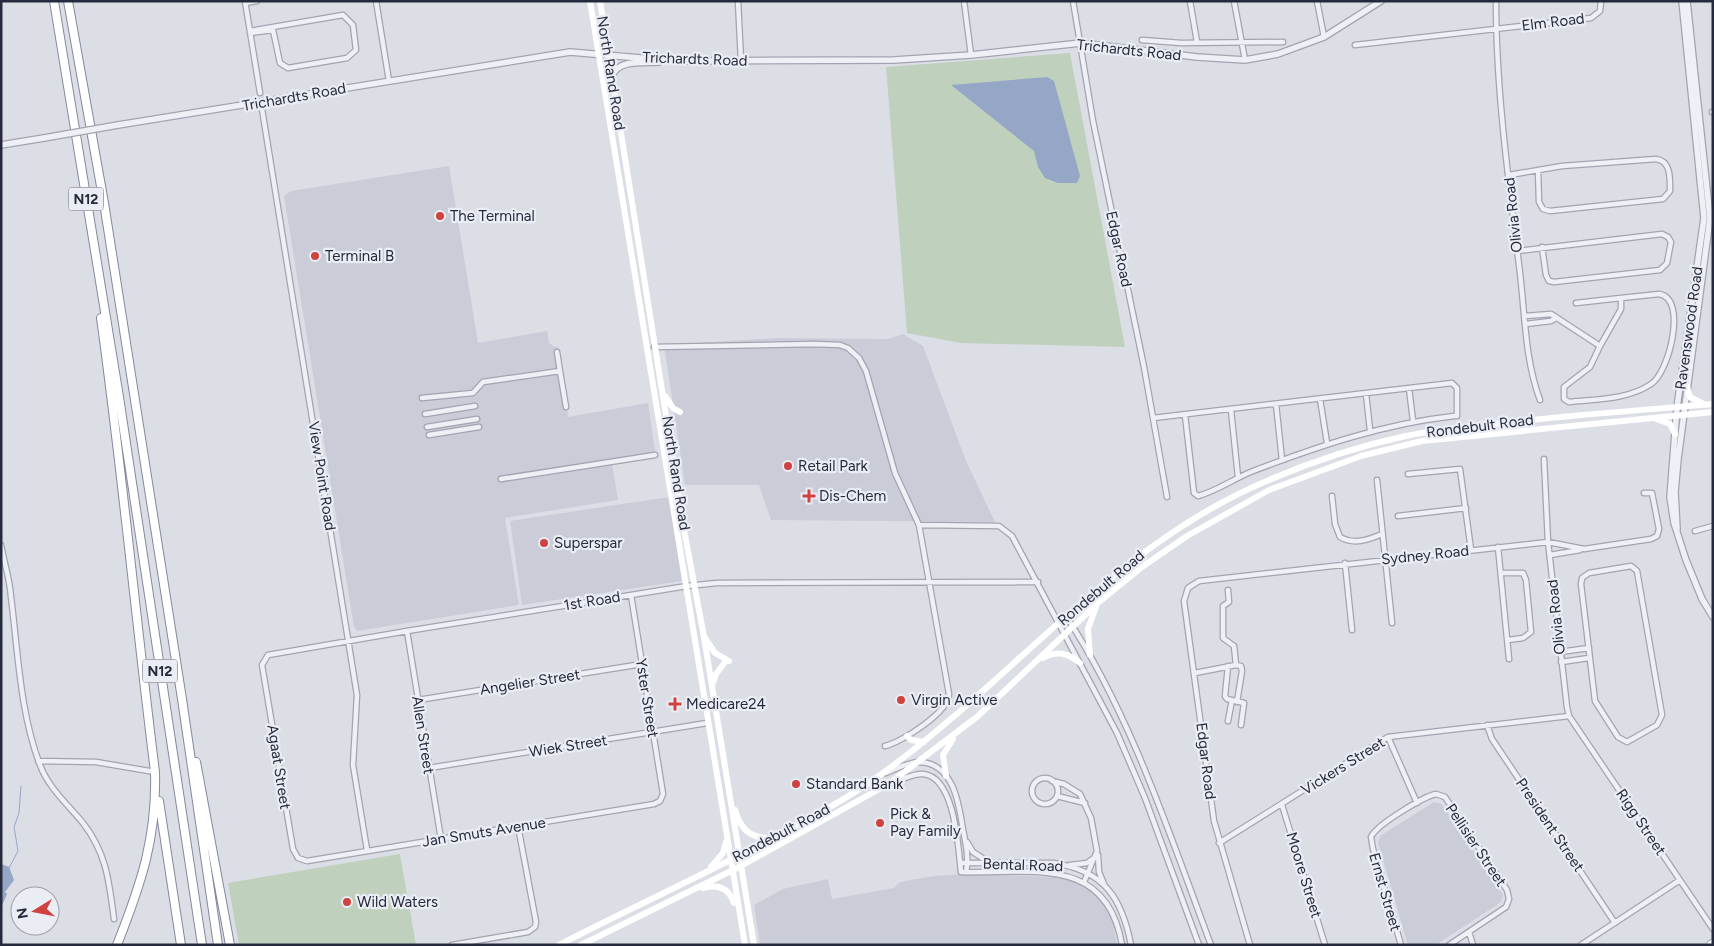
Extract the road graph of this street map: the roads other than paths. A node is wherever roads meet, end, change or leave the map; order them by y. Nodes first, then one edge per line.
1 (54, 1) edge
2 (68, 1) edge
3 (257, 1) edge
4 (376, 1) edge
5 (590, 1) edge
6 (600, 1) edge
7 (964, 1) edge
8 (1074, 1) edge
9 (1190, 1) edge
10 (1234, 1) edge
11 (1317, 1) edge
12 (1381, 1) edge
13 (1496, 1) edge
14 (1681, 1) edge
15 (1687, 1) edge
16 (245, 2) edge
17 (1601, 2) edge
18 (739, 3) edge
19 (1496, 28) junction
20 (250, 32) junction
21 (1324, 37) junction
22 (1142, 40) dead end
23 (1197, 42) junction
24 (1241, 42) junction
25 (1284, 42) dead end
26 (1081, 43) junction
27 (1355, 45) dead end
28 (599, 53) junction
29 (607, 54) junction
30 (971, 55) junction
31 (1245, 60) junction
32 (676, 61) junction
33 (740, 62) junction
34 (611, 79) junction
35 (389, 81) junction
36 (260, 93) dead end
37 (261, 103) junction
38 (1, 145) edge
39 (79, 157) junction
40 (1538, 170) junction
41 (1509, 175) junction
42 (1709, 218) edge
43 (1542, 247) junction
44 (1517, 251) junction
45 (642, 268) junction
46 (635, 272) junction
47 (1621, 298) junction
48 (1576, 303) dead end
49 (1696, 306) junction
50 (1525, 316) junction
51 (1556, 318) junction
52 (1526, 324) junction
53 (1600, 346) junction
54 (656, 347) junction
55 (648, 348) junction
56 (557, 352) dead end
57 (560, 371) junction
58 (1687, 387) junction
59 (1409, 388) junction
60 (663, 392) junction
61 (1366, 394) junction
62 (422, 398) dead end
63 (1320, 399) junction
64 (1540, 400) dead end
65 (1276, 404) junction
66 (1705, 404) junction
67 (1713, 404) edge
68 (475, 406) dead end
69 (1685, 406) junction
70 (566, 407) dead end
71 (1678, 407) junction
72 (1231, 410) junction
73 (680, 412) dead end
74 (1713, 412) edge
75 (425, 414) dead end
76 (1186, 415) junction
77 (1685, 415) junction
78 (1677, 416) junction
79 (1153, 418) junction
80 (1652, 418) junction
81 (477, 419) dead end
82 (1413, 421) junction
83 (428, 427) dead end
84 (479, 427) dead end
85 (1370, 430) junction
86 (1676, 434) junction
87 (429, 435) dead end
88 (1327, 444) junction
89 (655, 455) dead end
90 (1544, 459) dead end
91 (1282, 460) junction
92 (1408, 474) dead end
93 (1238, 477) junction
94 (501, 479) dead end
95 (1376, 480) dead end
96 (1644, 493) dead end
97 (1332, 496) dead end
98 (1167, 497) dead end
99 (1466, 508) junction
100 (1398, 516) dead end
101 (919, 525) junction
102 (1713, 526) edge
103 (1695, 531) dead end
104 (1382, 534) junction
105 (1677, 534) junction
106 (1548, 542) junction
107 (1, 545) edge
108 (1498, 547) junction
109 (1584, 549) junction
110 (1471, 550) junction
111 (1550, 556) junction
112 (1384, 560) junction
113 (1345, 563) junction
114 (1500, 573) junction
115 (1199, 581) joint
116 (1038, 582) junction
117 (930, 583) junction
118 (695, 585) junction
119 (687, 586) junction
120 (1228, 590) dead end
121 (631, 595) junction
122 (1098, 603) junction
123 (1066, 616) junction
124 (1713, 617) edge
125 (1059, 623) junction
126 (1392, 623) dead end
127 (1073, 626) junction
128 (1352, 630) dead end
129 (406, 631) junction
130 (1065, 634) junction
131 (704, 637) junction
132 (349, 640) junction
133 (1508, 640) junction
134 (1589, 648) junction
135 (1560, 652) junction
136 (1090, 655) junction
137 (1589, 658) junction
138 (1508, 660) dead end
139 (1037, 662) junction
140 (1561, 662) junction
141 (1080, 663) junction
142 (642, 664) junction
143 (262, 665) joint
144 (1236, 665) junction
145 (1228, 666) junction
146 (1195, 672) junction
147 (712, 688) junction
148 (182, 700) junction
149 (418, 700) junction
150 (1234, 701) junction
151 (1569, 716) junction
152 (1228, 721) dead end
153 (707, 723) junction
154 (1240, 725) dead end
155 (1487, 726) junction
156 (960, 730) junction
157 (653, 733) junction
158 (907, 736) junction
159 (1388, 737) junction
160 (925, 742) junction
161 (885, 746) dead end
162 (38, 761) junction
163 (918, 762) junction
164 (429, 768) junction
165 (155, 772) junction
166 (882, 774) junction
167 (946, 776) junction
168 (1052, 780) junction
169 (890, 783) junction
170 (729, 792) junction
171 (1057, 796) junction
172 (660, 801) joint
173 (1085, 803) junction
174 (1417, 803) junction
175 (1282, 805) junction
176 (518, 826) junction
177 (726, 837) junction
178 (772, 838) junction
179 (965, 838) junction
180 (440, 839) junction
181 (1219, 843) junction
182 (367, 850) junction
183 (1097, 852) junction
184 (739, 855) junction
185 (730, 860) junction
186 (307, 861) joint
187 (968, 862) junction
188 (960, 863) junction
189 (992, 863) junction
190 (1066, 865) junction
191 (741, 866) junction
192 (732, 871) junction
193 (964, 872) junction
194 (1088, 874) junction
195 (700, 876) junction
196 (1680, 880) junction
197 (1084, 882) junction
198 (1105, 885) junction
199 (693, 891) junction
200 (114, 919) dead end
201 (1615, 923) junction
202 (741, 924) junction
203 (1713, 928) edge
204 (1469, 932) junction
205 (117, 945) edge
206 (181, 945) edge
207 (202, 945) edge
208 (218, 945) edge
209 (230, 945) edge
210 (452, 945) edge
211 (559, 945) edge
212 (582, 945) edge
213 (745, 945) edge
214 (754, 945) edge
215 (1122, 945) edge
216 (1131, 945) edge
217 (1199, 945) edge
218 (1211, 945) edge
219 (1250, 945) edge
220 (1325, 945) edge
221 (1401, 945) edge
222 (1449, 945) edge
223 (1474, 945) edge
224 (1581, 945) edge

1 - 39 highway, N12
2 - 148 highway, N12
3 - 16 street
4 - 35 street
5 - 28 main road, North Rand Road
6 - 29 main road, North Rand Road
7 - 30 street
8 - 26 street, Edgar Road
9 - 23 street
10 - 24 street
11 - 21 street
12 - 21 street, Trichardts Road
13 - 19 street, Olivia Road
14 - 42 street, Ravenswood Road
15 - 42 street, Ravenswood Road
16 - 20 street
17 - 19 street, Elm Road
18 - 33 street
19 - 27 street, Elm Road
19 - 41 street, Olivia Road
20 - 20 street
20 - 36 street
21 - 31 street, Trichardts Road
22 - 23 street
23 - 24 street
24 - 25 street
24 - 31 street
26 - 30 street, Trichardts Road
26 - 31 street, Trichardts Road
26 - 79 street, Edgar Road
28 - 29 street, Trichardts Road
28 - 35 street, Trichardts Road
28 - 46 main road, North Rand Road
29 - 32 street, Trichardts Road
29 - 34 main road, North Rand Road
30 - 33 street, Trichardts Road
32 - 33 street, Trichardts Road
32 - 34 street
34 - 45 main road, North Rand Road
35 - 37 street, Trichardts Road
37 - 38 street, Trichardts Road, bridge
37 - 132 street, View Point Road
39 - 165 highway
39 - 207 highway, N12
40 - 40 street
40 - 41 street
41 - 44 street, Olivia Road
42 - 49 street, Ravenswood Road
43 - 43 street
43 - 44 street
44 - 50 street, Olivia Road
45 - 46 main road
45 - 54 main road, North Rand Road
46 - 55 main road, North Rand Road
47 - 48 street
47 - 53 street
47 - 53 street
49 - 58 street, Ravenswood Road
49 - 71 street, Ravenswood Road
50 - 51 street
50 - 52 street, Olivia Road
51 - 52 street
51 - 53 street
52 - 64 street, Olivia Road
54 - 55 street
54 - 60 main road, North Rand Road
54 - 101 street
55 - 119 main road, North Rand Road
56 - 57 street
57 - 62 street
57 - 70 street
58 - 66 main road
58 - 69 street, Ravenswood Road
59 - 61 street
59 - 82 street
59 - 82 street
60 - 73 main road
60 - 118 main road, North Rand Road
61 - 63 street
61 - 85 street
63 - 65 street
63 - 88 street
65 - 72 street
65 - 91 street
66 - 67 main road, Rondebult Road
66 - 69 main road, Rondebult Road
68 - 75 street
69 - 71 main road, Rondebult Road
69 - 77 street, Ravenswood Road
71 - 78 street, Ravenswood Road
71 - 123 main road, Rondebult Road
72 - 76 street
72 - 93 street
74 - 77 main road, Rondebult Road
76 - 79 street
76 - 93 street
77 - 78 main road, Rondebult Road
77 - 105 street, Ravenswood Road
78 - 80 main road, Rondebult Road
78 - 86 street, Ravenswood Road
79 - 98 street, Edgar Road
80 - 86 main road
80 - 122 main road, Rondebult Road
81 - 83 street
82 - 85 street
84 - 87 street
85 - 88 street
86 - 105 street, Ravenswood Road
88 - 91 street
89 - 94 street
90 - 106 street, Olivia Road
91 - 93 street
92 - 99 street
95 - 104 street
96 - 109 street, Sydney Road
97 - 104 street
99 - 100 street
99 - 110 street
101 - 116 street
101 - 117 street
102 - 103 street
104 - 112 street
105 - 124 street, Ravenswood Road
106 - 108 street, Sydney Road
106 - 109 street, Sydney Road
106 - 111 street, Olivia Road
107 - 162 street
108 - 110 street, Sydney Road
108 - 114 street
109 - 111 street
110 - 112 street, Sydney Road
111 - 135 street, Olivia Road
112 - 113 street, Sydney Road
112 - 126 street
113 - 115 street, Sydney Road
113 - 128 street
114 - 133 street
114 - 133 street
115 - 146 street, Edgar Road
116 - 117 street, 1st Road
116 - 125 street
117 - 118 street, 1st Road
117 - 158 street
118 - 119 street, 1st Road
118 - 131 main road, North Rand Road
119 - 121 street, 1st Road
119 - 153 main road, North Rand Road
120 - 144 street
121 - 129 street, 1st Road
121 - 142 street, Yster Street
122 - 127 main road, Rondebult Road
122 - 136 main road
123 - 125 main road, Rondebult Road
123 - 127 street
125 - 130 street
125 - 160 main road, Rondebult Road
127 - 130 main road, Rondebult Road
127 - 136 street
129 - 132 street, 1st Road
129 - 149 street, Allen Street
130 - 139 main road, Rondebult Road
130 - 141 street
131 - 147 main road, North Rand Road
131 - 147 main road
132 - 143 street, 1st Road
132 - 182 street, View Point Road
133 - 138 street
134 - 135 street
134 - 137 street
134 - 137 street
135 - 140 street, Olivia Road
136 - 218 street
137 - 140 street
139 - 141 main road
139 - 156 main road, Rondebult Road
140 - 151 street, Olivia Road
141 - 217 street
142 - 149 street, Angelier Street
142 - 157 street, Yster Street
143 - 186 street, Agaat Street
144 - 145 street
144 - 150 street
145 - 146 street
145 - 150 street
146 - 181 street, Edgar Road
147 - 170 main road, North Rand Road
148 - 208 highway, N12
148 - 209 highway
149 - 164 street, Allen Street
150 - 152 street
150 - 154 street
151 - 155 street, Vickers Street
151 - 196 street, Rigg Street
153 - 157 street, Wiek Street
153 - 177 main road, North Rand Road
155 - 159 street, Vickers Street
155 - 201 street, President Street
156 - 163 main road, Rondebult Road
156 - 167 main road
157 - 164 street, Wiek Street
157 - 172 street, Yster Street
158 - 160 main road
158 - 161 street
159 - 174 street
159 - 175 street, Vickers Street
160 - 166 main road, Rondebult Road
162 - 165 street
162 - 200 street
163 - 166 street
163 - 167 street
163 - 169 main road, Rondebult Road
164 - 180 street, Allen Street
165 - 205 highway
165 - 206 highway
166 - 178 main road, Rondebult Road
167 - 179 street
168 - 171 street
168 - 171 street
168 - 173 street
169 - 188 street
169 - 191 main road, Rondebult Road
170 - 178 main road
170 - 184 main road, North Rand Road
171 - 173 street
172 - 176 street, Jan Smuts Avenue
173 - 183 street
174 - 204 street, Pellisier Street
174 - 221 street, Ernst Street
175 - 181 street, Vickers Street
175 - 220 street, Moore Street
176 - 180 street, Jan Smuts Avenue
176 - 210 street
177 - 185 main road, North Rand Road
177 - 195 main road
178 - 184 main road, Rondebult Road
179 - 187 street
179 - 189 street
180 - 182 street, Jan Smuts Avenue
181 - 219 street, Edgar Road
182 - 186 street, Jan Smuts Avenue
183 - 190 street
183 - 194 street
183 - 198 street
184 - 185 main road, Rondebult Road
184 - 191 main road, North Rand Road
185 - 192 main road, North Rand Road
185 - 195 main road, Rondebult Road
187 - 188 street, Bental Road
187 - 189 street, Bental Road
187 - 193 street
188 - 193 street
189 - 190 street, Bental Road
190 - 194 street, Bental Road
191 - 192 main road, Rondebult Road
191 - 214 main road, North Rand Road
192 - 199 main road, Rondebult Road
192 - 202 main road, North Rand Road
193 - 197 street, Bental Road
194 - 197 street
194 - 198 street, Bental Road
195 - 211 main road, Rondebult Road
196 - 201 street
196 - 203 street, Rigg Street
197 - 215 street, Bental Road
198 - 216 street, Bental Road
199 - 202 main road
199 - 212 main road, Rondebult Road
201 - 224 street
202 - 213 main road, North Rand Road
204 - 222 street
204 - 223 street

